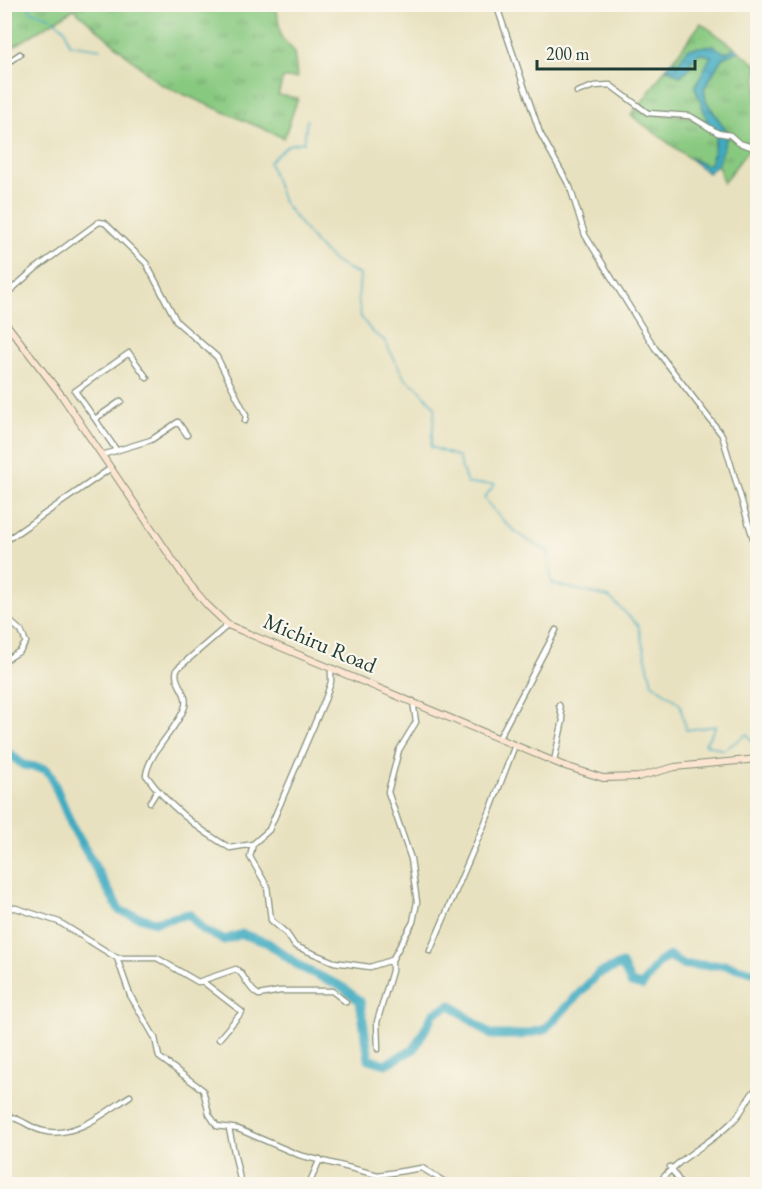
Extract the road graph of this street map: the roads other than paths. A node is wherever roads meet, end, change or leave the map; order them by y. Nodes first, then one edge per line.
1 (496, 4) edge
2 (20, 54) dead end
3 (4, 65) edge
4 (577, 92) dead end
5 (758, 149) edge
6 (4, 296) edge
7 (4, 321) edge
8 (147, 378) dead end
9 (121, 401) dead end
10 (95, 419) junction
11 (245, 421) dead end
12 (187, 435) dead end
13 (117, 451) junction
14 (102, 454) junction
15 (111, 468) junction
16 (4, 542) edge
17 (758, 555) edge
18 (4, 595) edge
19 (4, 605) edge
20 (4, 616) edge
21 (228, 625) junction
22 (556, 630) dead end
23 (4, 661) edge
24 (331, 668) junction
25 (413, 701) junction
26 (560, 705) dead end
27 (498, 738) junction
28 (515, 745) junction
29 (758, 759) edge
30 (554, 761) junction
31 (157, 791) junction
32 (150, 802) dead end
33 (253, 844) junction
34 (4, 908) edge
35 (430, 951) dead end
36 (117, 958) junction
37 (392, 960) junction
38 (202, 981) junction
39 (346, 1002) dead end
40 (219, 1039) dead end
41 (378, 1049) dead end
42 (758, 1087) edge
43 (130, 1096) dead end
44 (4, 1115) edge
45 (229, 1129) junction
46 (320, 1160) junction
47 (670, 1167) junction
48 (448, 1184) edge
49 (242, 1185) edge
50 (309, 1185) edge
51 (658, 1185) edge
52 (681, 1185) edge

1 - 17 street
2 - 3 street
4 - 5 street
6 - 11 street
7 - 14 street, Michiru Road
8 - 10 street
9 - 10 street
10 - 13 street
12 - 13 street
13 - 14 street
14 - 15 street, Michiru Road
15 - 16 street
15 - 21 street, Michiru Road
18 - 19 street
20 - 23 street
21 - 24 street, Michiru Road
21 - 31 street
22 - 27 street
24 - 25 street, Michiru Road
24 - 33 street
25 - 27 street, Michiru Road
25 - 37 street
26 - 30 street
27 - 28 street, Michiru Road
28 - 30 street, Michiru Road
28 - 35 street
29 - 30 street, Michiru Road
31 - 32 street
31 - 33 street
33 - 37 street
34 - 36 street
36 - 38 street
36 - 45 street
37 - 41 street
38 - 39 street
38 - 40 street
42 - 47 street
43 - 44 street
45 - 46 street
45 - 49 street
46 - 48 street
46 - 50 street
47 - 51 street
47 - 52 street

